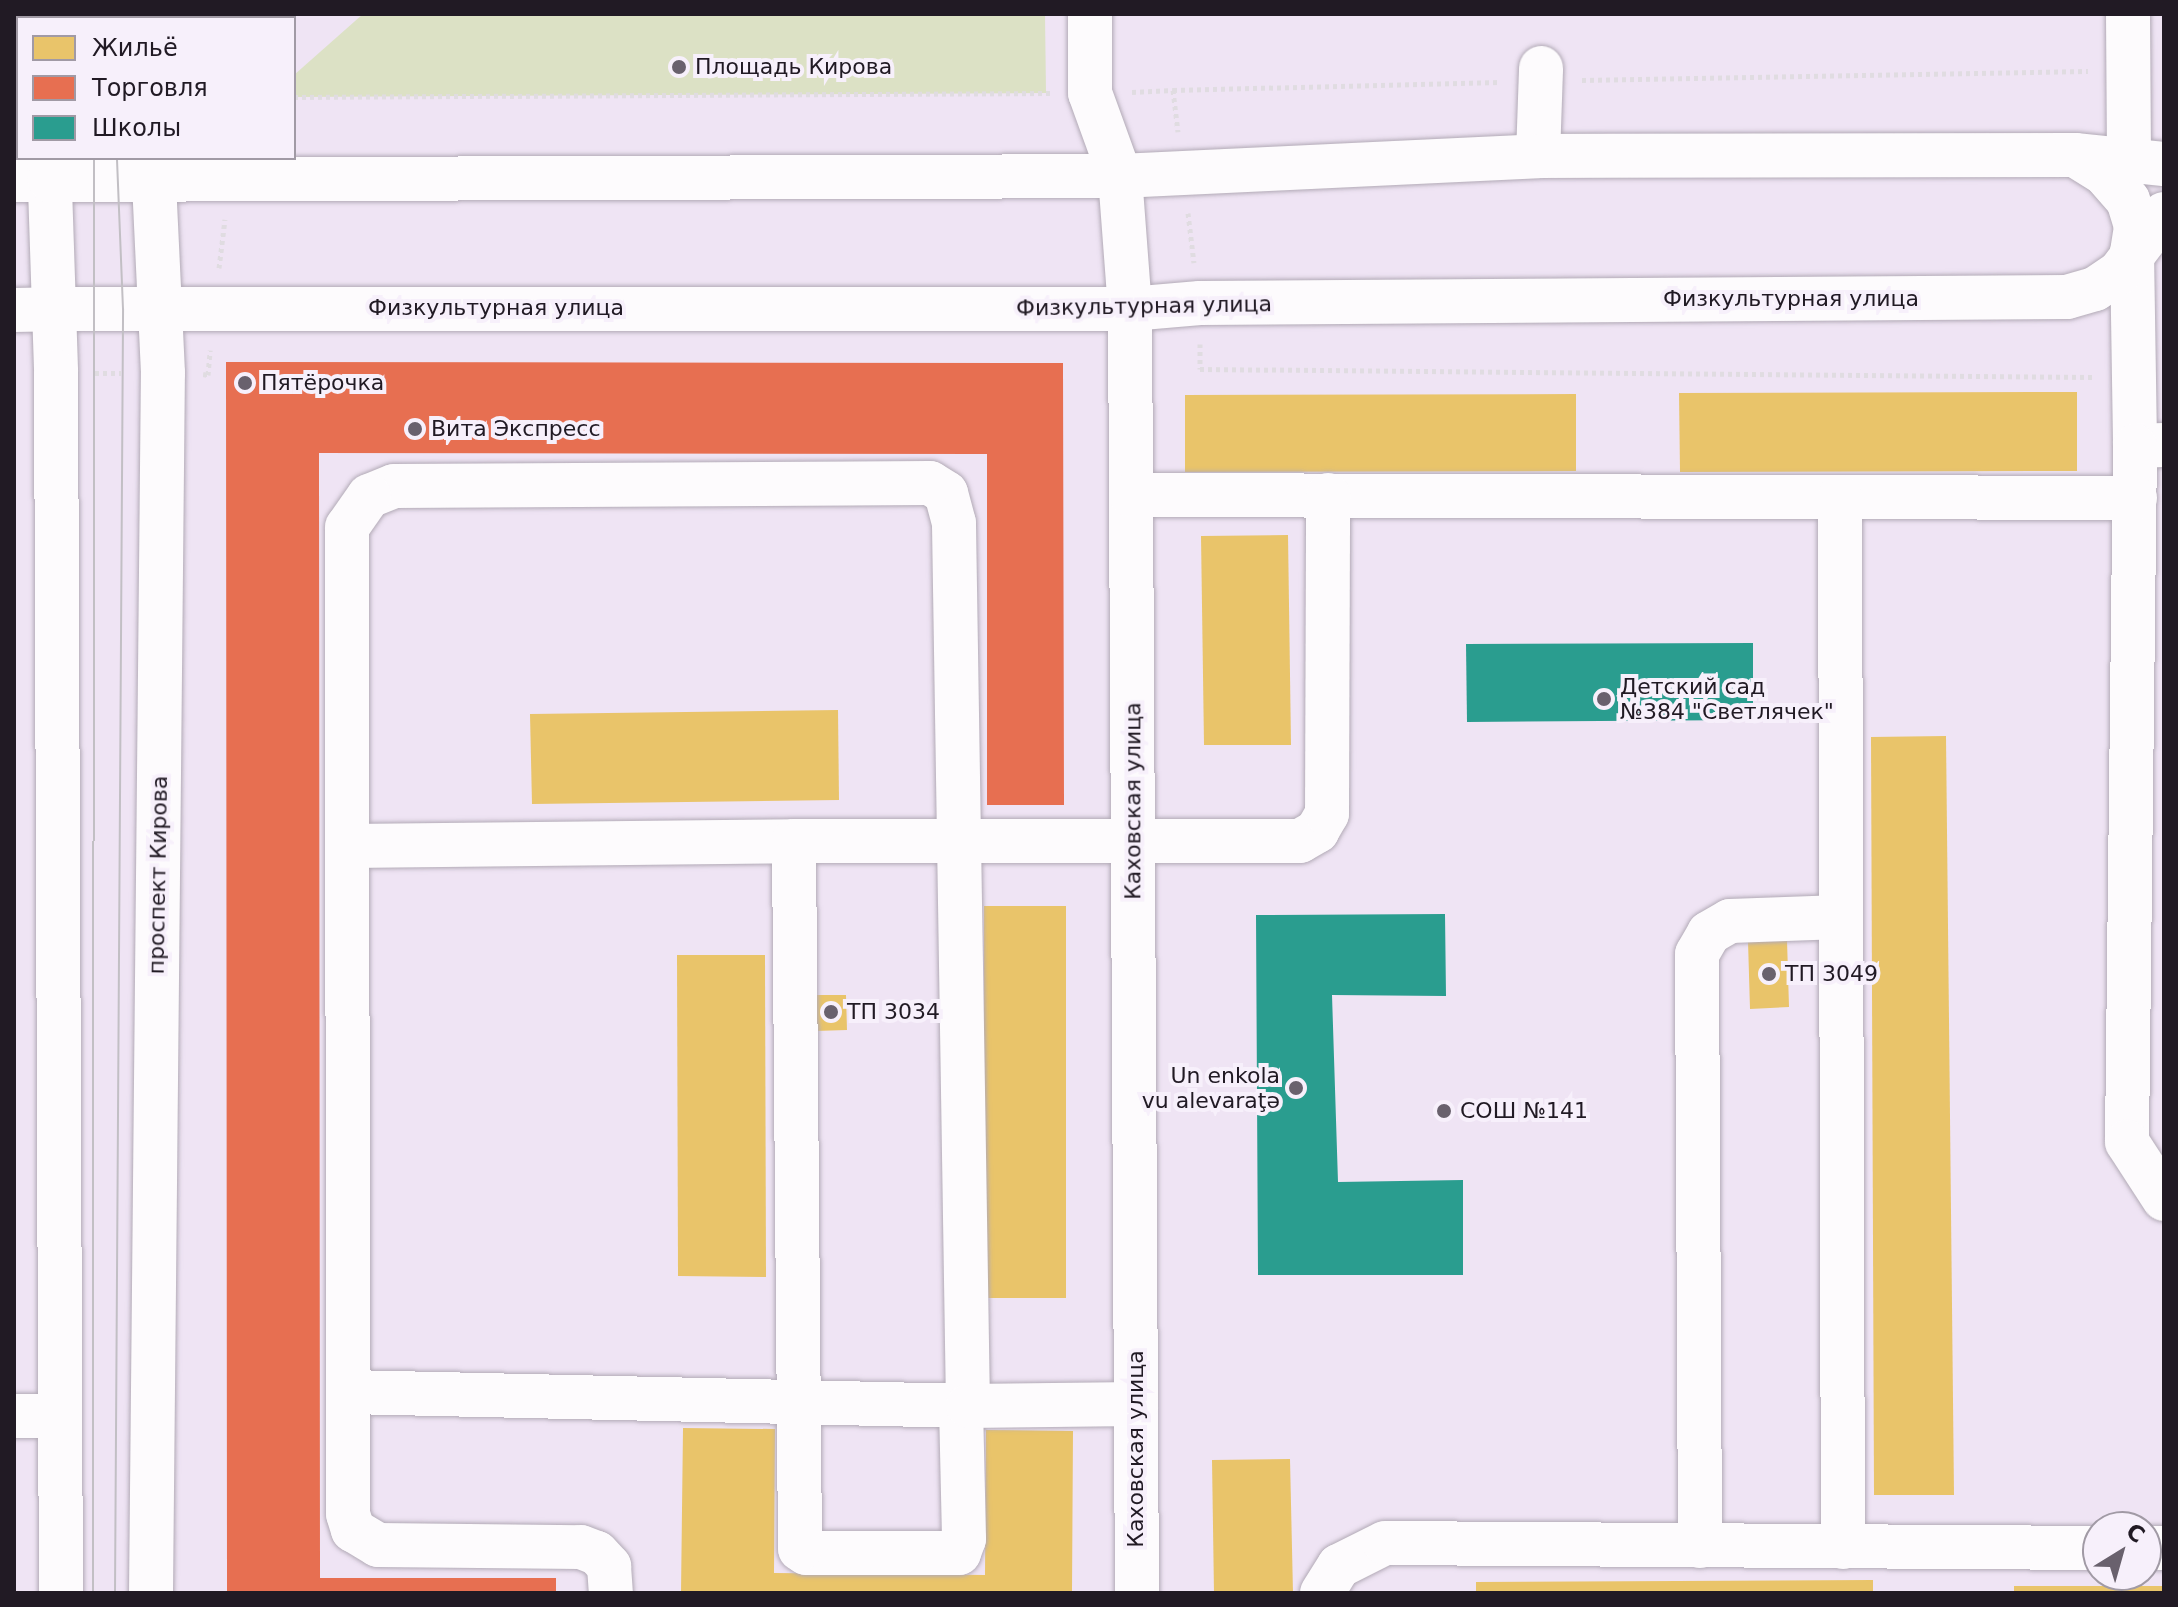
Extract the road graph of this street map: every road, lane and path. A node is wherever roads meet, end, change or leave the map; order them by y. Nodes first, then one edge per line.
1 (1090, 14) edge
2 (2128, 14) edge
3 (2128, 71) junction
4 (1541, 74) junction
5 (1173, 90) junction
6 (1090, 93) junction
7 (296, 97) edge
8 (2075, 155) junction
9 (1538, 156) junction
10 (2146, 162) edge
11 (153, 169) edge
12 (1183, 172) junction
13 (38, 173) edge
14 (1120, 176) junction
15 (2164, 214) edge
16 (2132, 252) junction
17 (1200, 303) junction
18 (160, 308) junction
19 (34, 309) edge
20 (1130, 309) junction
21 (2130, 351) junction
22 (56, 372) junction
23 (163, 373) junction
24 (208, 375) dead end
25 (2150, 445) edge
26 (1131, 495) junction
27 (1328, 495) junction
28 (1840, 497) junction
29 (2135, 498) junction
30 (794, 841) junction
31 (959, 841) junction
32 (1133, 842) junction
33 (348, 846) junction
34 (1841, 917) junction
35 (2164, 1199) edge
36 (348, 1392) junction
37 (800, 1403) junction
38 (1136, 1404) junction
39 (965, 1406) junction
40 (14, 1416) edge
41 (60, 1416) junction
42 (1700, 1546) junction
43 (1843, 1547) junction
44 (2082, 1548) edge
45 (61, 1593) edge
46 (151, 1593) edge
47 (611, 1593) edge
48 (1137, 1593) edge
49 (1322, 1593) edge

1 - 6 main road, Каховская улица
2 - 3 main road
3 - 4 path
3 - 10 main road
4 - 5 path
4 - 9 main road
5 - 6 path
5 - 12 path
6 - 7 path
6 - 14 main road, Каховская улица
8 - 9 main road
8 - 10 main road
8 - 16 main road
9 - 12 main road
11 - 13 main road
11 - 14 main road
11 - 18 main road, проспект Кирова
12 - 14 main road
12 - 17 path
13 - 19 main road
14 - 20 main road, Каховская улица
15 - 16 main road, Физкультурная улица
16 - 17 main road, Физкультурная улица
16 - 21 main road
17 - 20 main road, Физкультурная улица
17 - 21 path
18 - 19 main road, Физкультурная улица
18 - 20 main road, Физкультурная улица
18 - 23 main road, проспект Кирова
19 - 22 main road
20 - 26 main road, Каховская улица
21 - 25 main road
22 - 23 path
22 - 41 main road
23 - 24 path
23 - 46 main road, проспект Кирова
25 - 29 main road
26 - 27 main road
26 - 32 main road, Каховская улица
27 - 28 main road
27 - 32 main road
28 - 29 main road
28 - 34 main road
29 - 35 main road
30 - 31 main road
30 - 33 main road
30 - 37 main road
31 - 32 main road
31 - 33 main road
31 - 39 main road
32 - 38 main road, Каховская улица
33 - 36 main road
34 - 42 main road
34 - 43 main road
36 - 37 main road
36 - 47 main road
37 - 39 main road
37 - 39 main road
38 - 39 main road
38 - 48 main road, Каховская улица
40 - 41 main road
41 - 45 main road
42 - 43 main road
42 - 49 main road
43 - 44 main road

